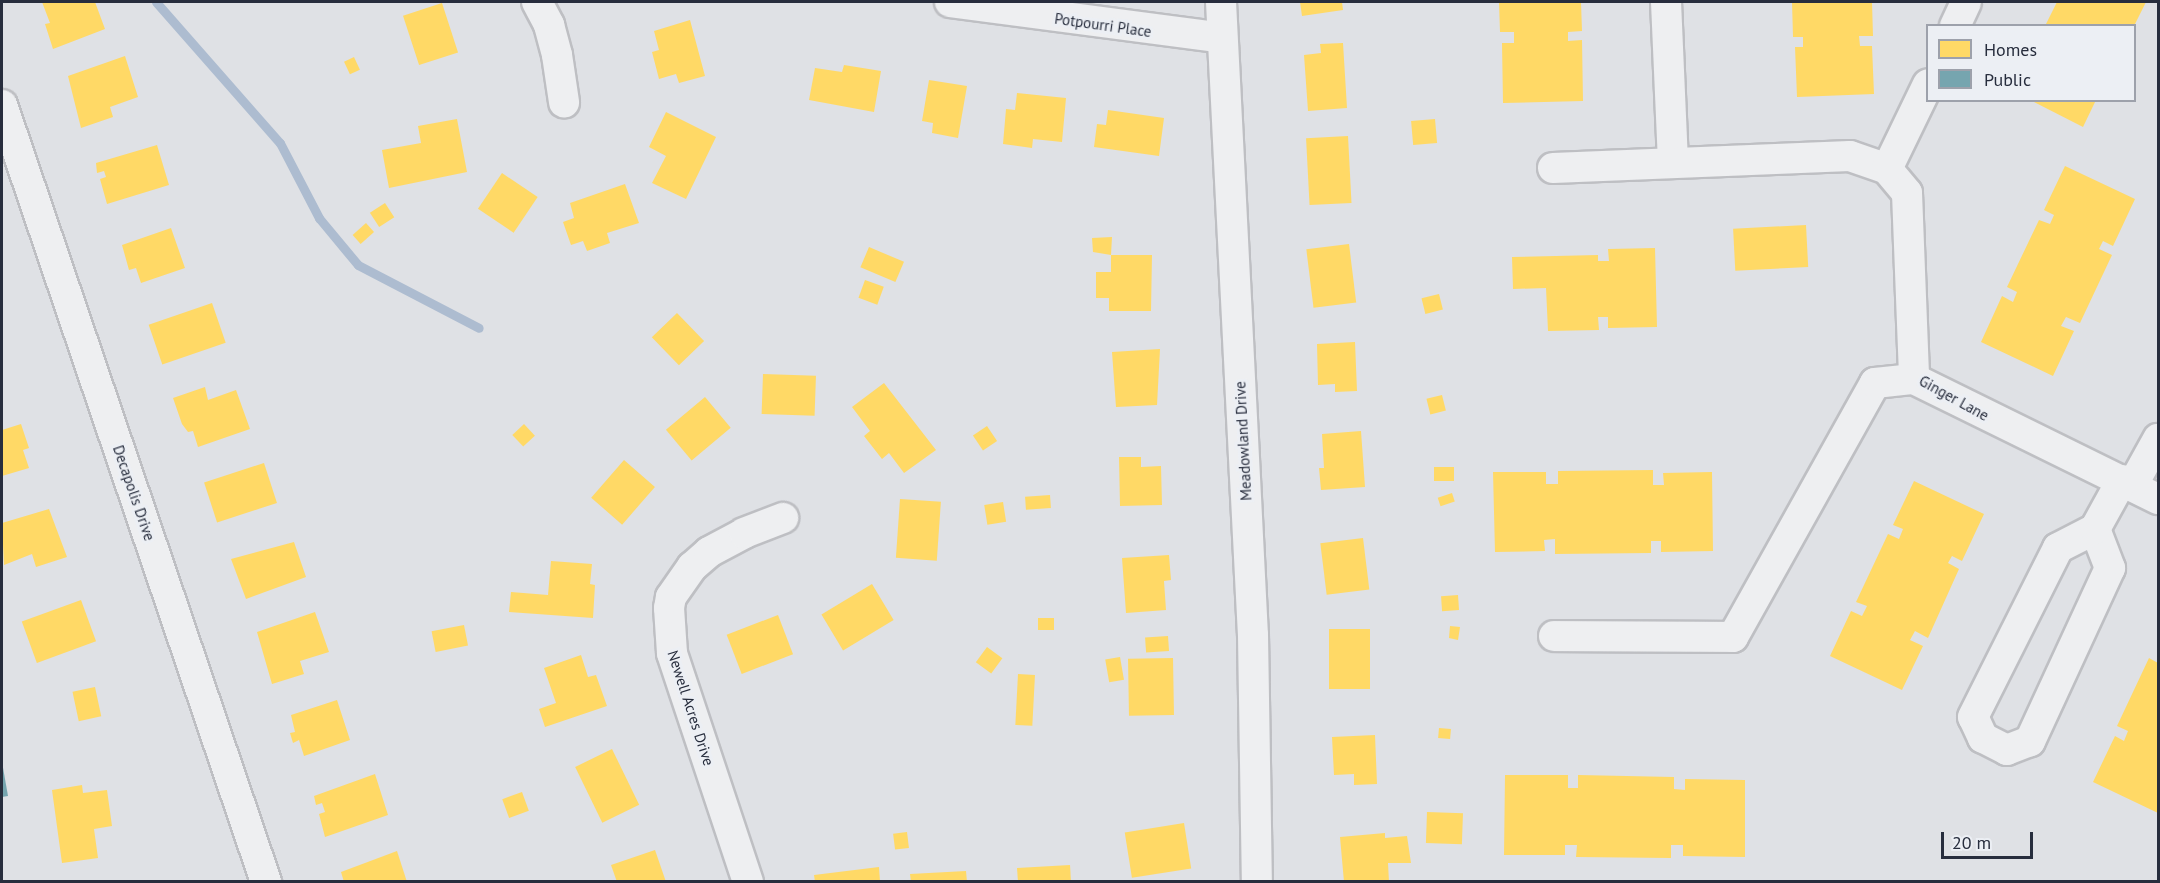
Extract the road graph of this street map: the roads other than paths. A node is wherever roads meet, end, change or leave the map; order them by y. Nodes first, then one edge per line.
1 (537, 2) edge
2 (950, 2) edge
3 (1221, 2) edge
4 (1666, 2) edge
5 (1966, 2) edge
6 (1956, 24) edge
7 (1222, 38) junction
8 (1926, 88) edge
9 (564, 102) dead end
10 (2, 105) edge
11 (1673, 163) junction
12 (1553, 168) dead end
13 (1887, 169) junction
14 (1914, 379) junction
15 (2158, 439) edge
16 (2138, 488) edge
17 (783, 518) dead end
18 (2095, 529) junction
19 (1554, 636) dead end
20 (266, 882) edge
21 (748, 882) edge
22 (1257, 882) edge

1 - 9 street
2 - 7 street, Potpourri Place
3 - 7 street, Meadowland Drive
4 - 11 street
5 - 6 street
7 - 22 street, Meadowland Drive
8 - 13 street
10 - 20 street, Decapolis Drive
11 - 12 street
11 - 13 street
13 - 14 street, Ginger Lane
14 - 16 street, Ginger Lane
14 - 19 street
15 - 16 street
16 - 18 street
17 - 21 street, Newell Acres Drive
18 - 18 street

